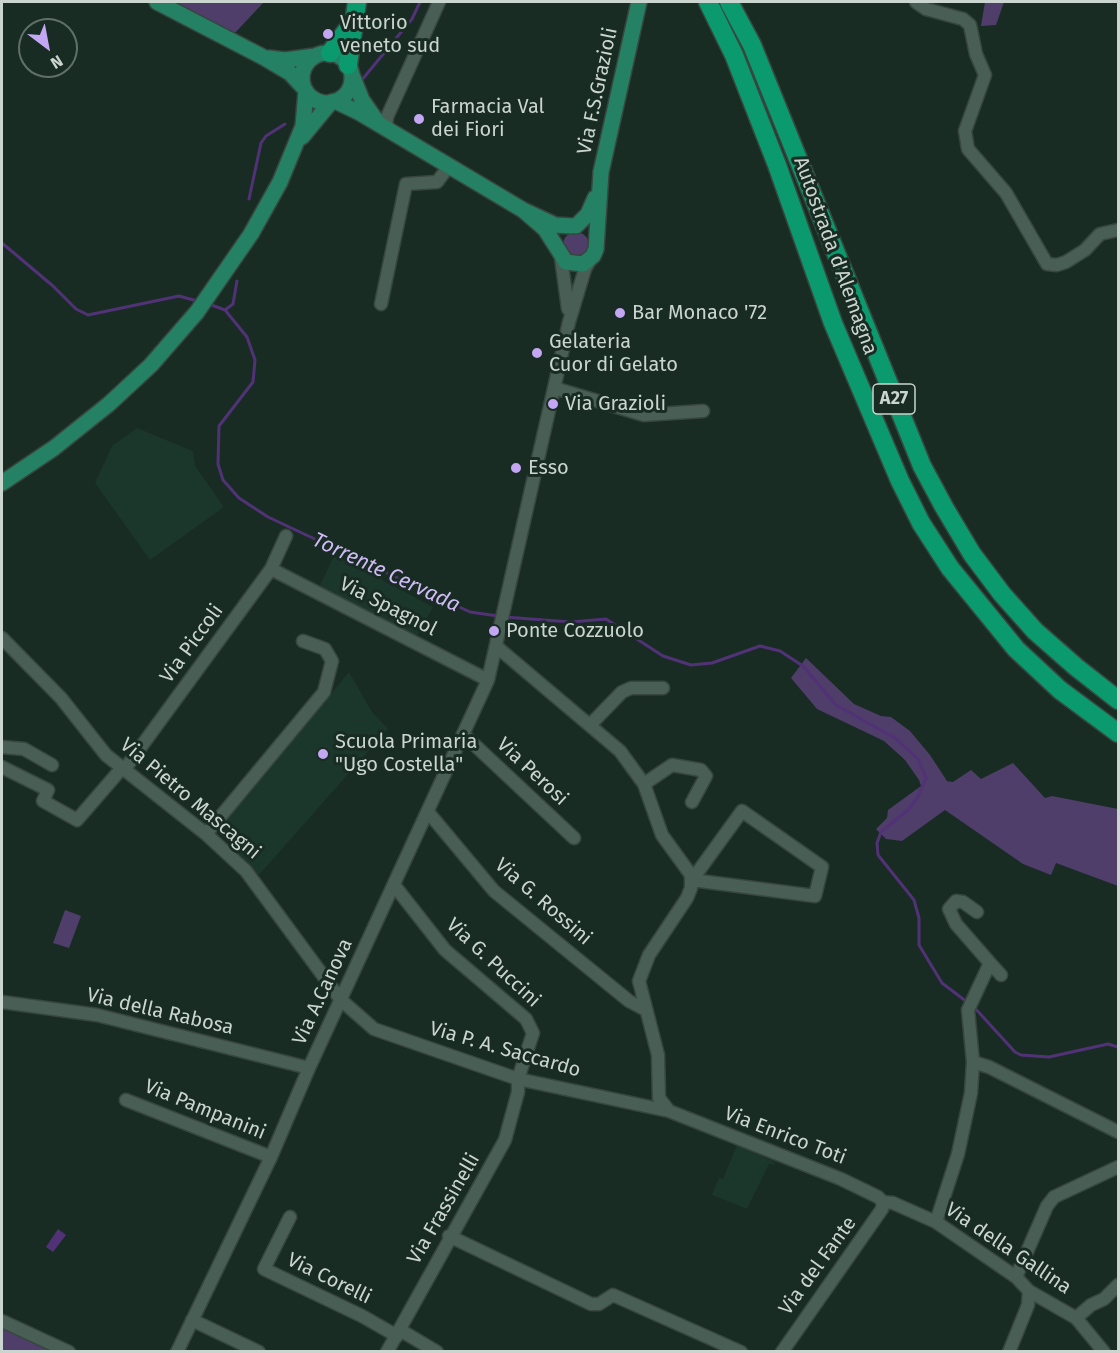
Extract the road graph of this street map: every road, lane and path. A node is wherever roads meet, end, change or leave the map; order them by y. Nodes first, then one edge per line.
1 (157, 2) edge
2 (357, 2) edge
3 (439, 2) edge
4 (639, 2) edge
5 (708, 2) edge
6 (729, 2) edge
7 (916, 2) edge
8 (354, 21) junction
9 (322, 55) junction
10 (263, 57) junction
11 (350, 69) junction
12 (305, 89) junction
13 (333, 102) junction
14 (386, 129) junction
15 (297, 144) junction
16 (449, 166) junction
17 (598, 190) junction
18 (523, 210) junction
19 (574, 226) junction
20 (1119, 230) edge
21 (595, 240) junction
22 (559, 254) junction
23 (593, 256) junction
24 (381, 304) dead end
25 (569, 322) junction
26 (554, 388) junction
27 (703, 411) dead end
28 (2, 483) edge
29 (286, 536) dead end
30 (271, 569) junction
31 (2, 638) edge
32 (303, 641) dead end
33 (497, 647) junction
34 (488, 680) junction
35 (663, 688) dead end
36 (1119, 700) edge
37 (591, 724) junction
38 (1119, 733) edge
39 (464, 735) junction
40 (2, 747) edge
41 (52, 765) dead end
42 (2, 767) edge
43 (123, 769) junction
44 (644, 784) junction
45 (692, 802) dead end
46 (428, 812) junction
47 (206, 834) junction
48 (574, 838) dead end
49 (692, 880) junction
50 (394, 885) junction
51 (977, 912) dead end
52 (990, 963) junction
53 (1000, 975) dead end
54 (341, 1000) junction
55 (2, 1002) edge
56 (644, 1009) junction
57 (973, 1062) junction
58 (309, 1068) junction
59 (518, 1079) junction
60 (126, 1100) dead end
61 (669, 1111) junction
62 (1119, 1131) edge
63 (271, 1157) junction
64 (1119, 1167) edge
65 (882, 1202) junction
66 (290, 1216) dead end
67 (936, 1222) junction
68 (449, 1236) junction
69 (1016, 1277) junction
70 (1119, 1285) edge
71 (1029, 1291) junction
72 (1076, 1318) junction
73 (192, 1320) junction
74 (2, 1321) edge
75 (398, 1333) junction
76 (69, 1352) edge
77 (177, 1352) edge
78 (259, 1352) edge
79 (387, 1352) edge
80 (437, 1352) edge
81 (741, 1352) edge
82 (782, 1352) edge
83 (1009, 1352) edge
84 (1104, 1352) edge

1 - 10 main road
2 - 8 highway
3 - 14 street
4 - 17 main road, Via F.S.Grazioli
5 - 38 highway, Autostrada d'Alemagna / A27
6 - 36 highway, Autostrada d'Alemagna / A27
7 - 20 street
8 - 9 highway
8 - 11 highway
9 - 10 main road
9 - 11 main road
9 - 12 main road
10 - 12 main road
11 - 13 main road
11 - 14 main road
12 - 13 main road
12 - 15 main road
13 - 14 main road
13 - 15 main road
14 - 16 main road
15 - 28 main road
16 - 18 main road
16 - 24 street
17 - 19 main road, Via F.S.Grazioli
17 - 21 main road, Via F.S.Grazioli
18 - 19 main road
18 - 22 main road
19 - 21 main road
19 - 22 main road
21 - 23 main road
22 - 23 main road
22 - 25 street
23 - 25 street
25 - 26 street
26 - 27 street
26 - 33 street
29 - 30 street, Via Piccoli
30 - 34 street, Via Spagnol
30 - 43 street, Via Piccoli
31 - 43 street, Via Pietro Mascagni
32 - 47 street
33 - 34 street, Via A.Canova
33 - 37 street
34 - 39 street, Via A.Canova
35 - 37 street
37 - 44 street
39 - 46 street, Via A.Canova
39 - 48 street, Via Perosi
40 - 41 street
42 - 43 street, Via Piccoli
43 - 47 street, Via Pietro Mascagni
44 - 45 street
44 - 49 street
46 - 50 street, Via A.Canova
46 - 56 street, Via G. Rossini
47 - 54 street, Via Pietro Mascagni
49 - 49 street
49 - 56 street
50 - 54 street, Via A.Canova
50 - 59 street, Via G. Puccini
51 - 52 street
52 - 53 street
52 - 57 street
54 - 58 street, Via A.Canova
54 - 59 street, Via P. A. Saccardo
55 - 58 street, Via della Rabosa
56 - 61 street
57 - 62 street
57 - 67 street
58 - 63 street, Via A.Canova
59 - 61 street, Via P. A. Saccardo
59 - 68 street, Via Frassinelli
60 - 63 street, Via Pampanini
61 - 65 street, Via Enrico Toti
63 - 73 street, Via A.Canova
64 - 69 street
65 - 67 street, Via della Gallina
65 - 82 street, Via del Fante
66 - 75 street, Via Corelli
67 - 69 street, Via della Gallina
68 - 75 street, Via Frassinelli
68 - 81 street
69 - 71 street, Via della Gallina
70 - 72 street
71 - 72 street, Via della Gallina
71 - 83 street
72 - 84 street
73 - 77 street, Via A.Canova
73 - 78 street
74 - 76 street
75 - 79 street, Via Frassinelli
75 - 80 street

